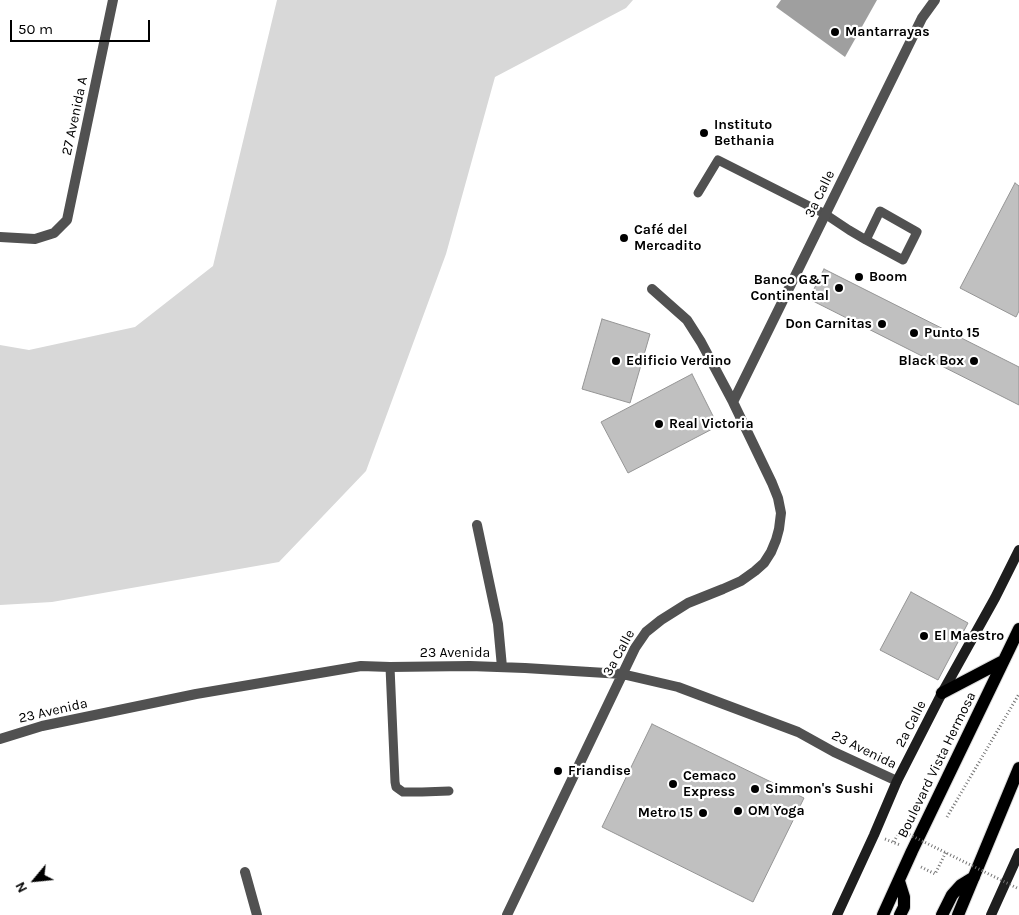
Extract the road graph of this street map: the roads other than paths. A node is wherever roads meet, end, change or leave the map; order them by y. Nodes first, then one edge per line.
1 (113, 0) edge
2 (935, 0) edge
3 (698, 193) dead end
4 (825, 214) junction
5 (0, 237) edge
6 (866, 240) junction
7 (652, 289) dead end
8 (733, 402) junction
9 (476, 525) dead end
10 (1019, 550) edge
11 (1019, 629) edge
12 (1003, 661) junction
13 (390, 667) junction
14 (502, 667) junction
15 (622, 674) junction
16 (942, 693) junction
17 (0, 739) edge
18 (1019, 768) edge
19 (897, 781) junction
20 (449, 791) dead end
21 (1019, 855) edge
22 (245, 872) dead end
23 (974, 877) junction
24 (899, 881) junction
25 (257, 915) edge
26 (507, 915) edge
27 (837, 915) edge
28 (883, 915) edge
29 (900, 915) edge
30 (942, 915) edge
31 (958, 915) edge
32 (991, 915) edge

1 - 5 street, 27 Avenida A
2 - 4 street, 3a Calle
3 - 4 lane
4 - 6 lane
4 - 8 street, 3a Calle
6 - 6 lane
7 - 8 street, 3a Calle
8 - 15 street, 3a Calle
9 - 14 street
10 - 16 street, 2a Calle
11 - 12 main road, Boulevard Vista Hermosa
12 - 16 main road
12 - 24 main road, Boulevard Vista Hermosa
13 - 14 street, 23 Avenida
13 - 17 street, 23 Avenida
13 - 20 lane
14 - 15 street, 23 Avenida
15 - 19 street, 23 Avenida
15 - 26 street, 3a Calle
16 - 19 street, 2a Calle
18 - 23 main road
19 - 27 street, 2a Calle
21 - 32 street
22 - 25 street
23 - 30 main road
23 - 31 main road
24 - 28 main road, Boulevard Vista Hermosa
24 - 29 main road

